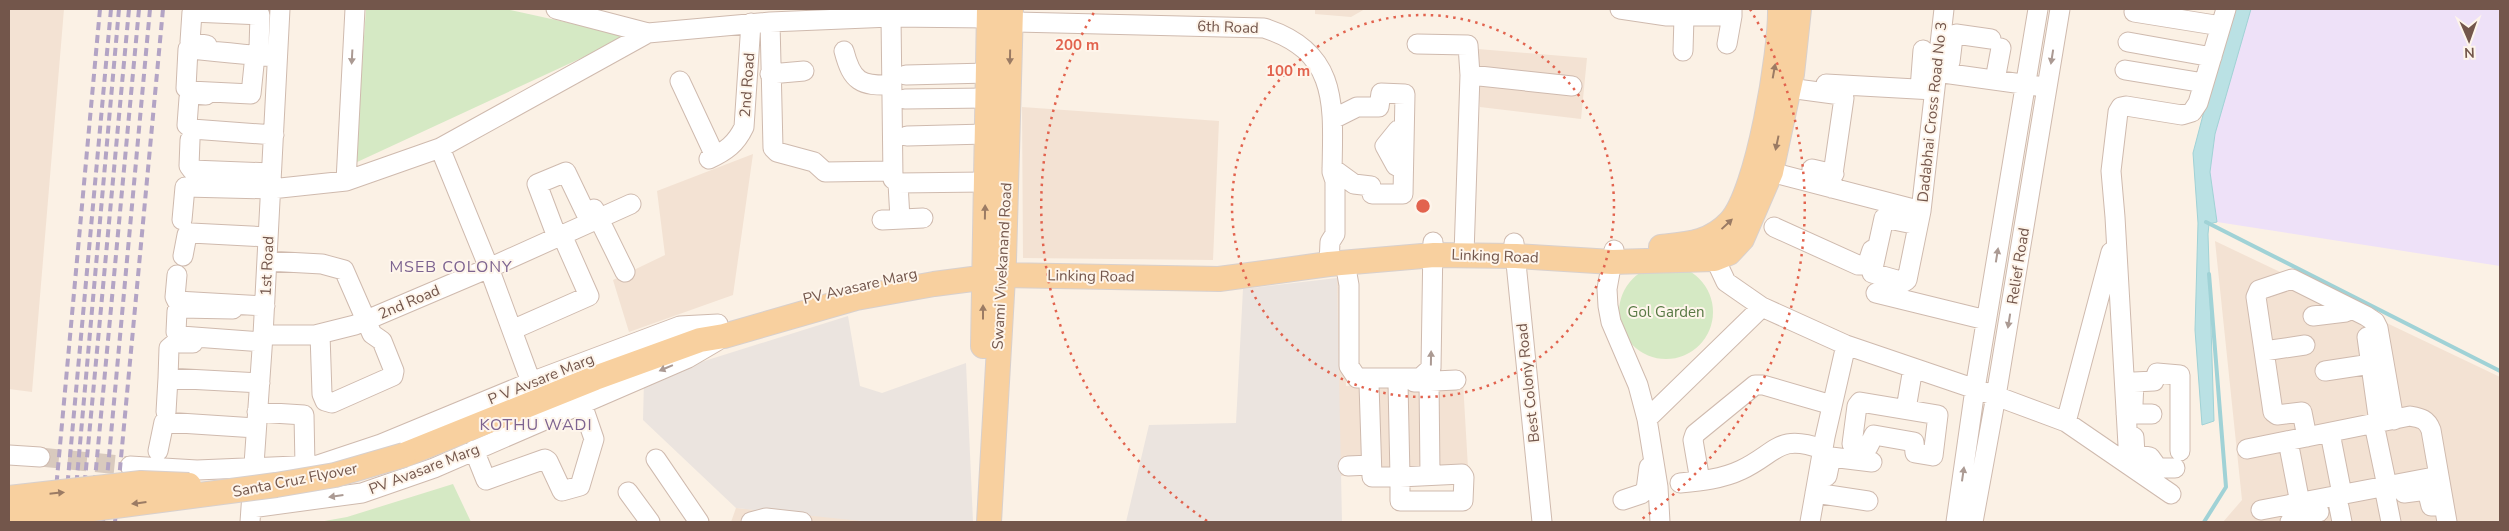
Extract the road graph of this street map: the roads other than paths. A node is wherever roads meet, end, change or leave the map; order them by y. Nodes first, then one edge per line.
1 (280, 9) edge
2 (355, 9) edge
3 (556, 9) edge
4 (1620, 9) edge
5 (1780, 9) edge
6 (1799, 9) edge
7 (1944, 9) edge
8 (2038, 9) edge
9 (2060, 9) edge
10 (1732, 12) edge
11 (2134, 12) dead end
12 (1000, 14) edge
13 (1673, 14) edge
14 (891, 17) junction
15 (2224, 18) edge
16 (761, 22) junction
17 (648, 33) junction
18 (2128, 42) dead end
19 (1417, 44) dead end
20 (1728, 44) dead end
21 (1923, 50) dead end
22 (1683, 51) dead end
23 (257, 52) dead end
24 (844, 52) dead end
25 (278, 53) junction
26 (2212, 57) junction
27 (2124, 70) dead end
28 (804, 71) dead end
29 (988, 73) junction
30 (770, 74) junction
31 (1470, 75) junction
32 (898, 80) junction
33 (1995, 80) junction
34 (680, 81) dead end
35 (1932, 81) junction
36 (2204, 83) junction
37 (2025, 84) junction
38 (1789, 85) junction
39 (1572, 86) dead end
40 (2047, 87) junction
41 (276, 101) junction
42 (987, 103) junction
43 (905, 104) dead end
44 (1379, 107) junction
45 (1355, 121) dead end
46 (1332, 127) junction
47 (1402, 130) junction
48 (274, 135) junction
49 (986, 138) junction
50 (907, 139) dead end
51 (190, 140) dead end
52 (440, 148) junction
53 (574, 166) dead end
54 (1400, 166) junction
55 (1336, 167) junction
56 (1771, 172) junction
57 (895, 177) junction
58 (271, 181) junction
59 (346, 181) junction
60 (985, 182) junction
61 (1829, 184) junction
62 (1371, 186) junction
63 (631, 204) dead end
64 (1892, 210) junction
65 (923, 218) dead end
66 (1920, 218) junction
67 (592, 219) junction
68 (182, 220) dead end
69 (1774, 227) dead end
70 (563, 233) junction
71 (268, 237) junction
72 (2116, 237) junction
73 (1463, 247) junction
74 (1434, 248) junction
75 (1710, 249) junction
76 (604, 250) dead end
77 (1515, 250) junction
78 (1336, 254) junction
79 (183, 256) dead end
80 (1613, 256) junction
81 (267, 260) junction
82 (993, 268) junction
83 (496, 272) junction
84 (625, 272) dead end
85 (177, 275) dead end
86 (2285, 281) junction
87 (1876, 293) dead end
88 (595, 294) dead end
89 (265, 306) junction
90 (1762, 307) junction
91 (233, 309) dead end
92 (2346, 312) junction
93 (2313, 316) dead end
94 (368, 319) junction
95 (1986, 320) junction
96 (512, 330) junction
97 (717, 333) junction
98 (320, 334) junction
99 (263, 338) junction
100 (234, 345) dead end
101 (1846, 345) junction
102 (2305, 346) dead end
103 (2264, 351) junction
104 (2371, 364) junction
105 (1913, 368) junction
106 (2325, 371) dead end
107 (168, 378) junction
108 (1456, 380) dead end
109 (1429, 381) junction
110 (531, 382) junction
111 (260, 383) junction
112 (1398, 383) junction
113 (1369, 384) junction
114 (1975, 389) junction
115 (1996, 396) junction
116 (1798, 401) dead end
117 (988, 402) junction
118 (582, 404) junction
119 (1831, 408) junction
120 (1906, 409) junction
121 (166, 412) dead end
122 (2137, 414) junction
123 (1647, 419) junction
124 (257, 420) junction
125 (2066, 422) junction
126 (2382, 422) junction
127 (2330, 433) junction
128 (2307, 437) junction
129 (2288, 441) junction
130 (2247, 449) dead end
131 (402, 450) junction
132 (474, 450) junction
133 (1651, 450) junction
134 (1822, 450) junction
135 (158, 451) dead end
136 (10, 455) edge
137 (40, 457) tunnel mouth
138 (656, 459) dead end
139 (1872, 462) dead end
140 (2129, 463) junction
141 (305, 466) junction
142 (1348, 466) dead end
143 (1371, 466) junction
144 (253, 470) junction
145 (135, 475) junction
146 (1400, 476) junction
147 (1430, 476) junction
148 (2439, 476) junction
149 (1702, 478) junction
150 (1680, 483) dead end
151 (2386, 491) junction
152 (628, 492) dead end
153 (1820, 493) junction
154 (2171, 494) dead end
155 (9, 498) edge
156 (1623, 500) dead end
157 (1868, 501) dead end
158 (2300, 503) junction
159 (2341, 508) edge
160 (2261, 510) dead end
161 (2446, 514) edge
162 (251, 515) edge
163 (1965, 517) edge
164 (9, 520) edge
165 (650, 522) edge
166 (699, 522) edge
167 (751, 522) edge
168 (802, 522) edge
169 (975, 522) edge
170 (988, 522) edge
171 (1542, 522) edge
172 (1660, 522) edge
173 (1810, 522) edge
174 (1820, 522) edge
175 (2290, 522) edge
176 (2391, 522) edge

1 - 25 street, 1st Road
2 -> 59 street
3 - 17 street
4 - 13 street
75 -> 5 main road
6 - 38 main road
7 - 35 street, Dadabhai Cross Road No 3
8 - 37 street, Relief Road
9 -> 40 street, Relief Road
10 - 13 street
10 - 20 street
11 - 15 street
12 - 14 street, 6th Road
12 - 29 main road, Swami Vivekanand Road
12 - 46 street, 6th Road
12 -> 82 main road, Swami Vivekanand Road
13 - 22 street
14 - 16 street, 6th Road
14 - 32 street
15 - 26 street
16 - 17 street, 6th Road
16 - 30 street
16 - 34 street, 2nd Road
17 - 52 street
18 - 26 street
19 - 31 street
21 - 35 street
23 - 25 street
24 - 32 street
25 - 41 street, 1st Road
26 - 36 street
27 - 36 street
28 - 30 street
29 - 32 street
29 - 42 main road, Swami Vivekanand Road
30 - 57 street
31 - 39 street
31 - 73 street
32 - 57 street
33 - 35 street
33 - 35 street
33 - 37 street
35 - 38 street
35 - 66 street, Dadabhai Cross Road No 3
36 - 72 street
37 - 40 street
95 -> 37 street, Relief Road
38 -> 56 main road
38 - 61 street
40 -> 115 street, Relief Road
41 - 48 street, 1st Road
41 - 48 street
42 - 43 street
42 - 49 main road, Swami Vivekanand Road
44 - 46 street
44 - 47 street
44 - 47 street
45 - 46 street
46 - 55 street, 6th Road
47 - 54 street
48 - 58 street, 1st Road
49 - 50 street
49 - 60 main road, Swami Vivekanand Road
51 - 58 street
52 - 59 street
52 - 83 street
53 - 67 street
54 - 62 street
54 - 62 street
55 - 62 street
55 - 78 street, 6th Road
56 - 61 street, Dadabhai Cross Road No 3
56 - 75 main road
57 - 60 street
57 - 65 street
58 - 59 street
58 - 68 street
58 - 71 street, 1st Road
82 -> 60 main road, Swami Vivekanand Road
61 - 64 street, Dadabhai Cross Road No 3
63 - 67 street, 2nd Road
64 - 66 street, Dadabhai Cross Road No 3
64 - 66 street
64 - 69 street
67 - 70 street, 2nd Road
67 - 70 street
67 - 76 street
67 - 84 street
70 - 83 street, 2nd Road
70 - 88 street
70 - 96 street
71 - 79 street
71 - 81 street, 1st Road
72 - 122 street
72 - 125 street
73 - 74 main road, Linking Road
73 - 77 main road, Linking Road
74 - 78 main road, Linking Road
78 -> 74 street
75 - 80 main road, Linking Road
75 - 90 street
77 - 80 main road, Linking Road
77 - 171 street, Best Colony Road
78 - 82 main road, Linking Road
78 - 113 street, 6th Road
80 - 123 street
81 - 89 street, 1st Road
81 - 94 street
82 - 97 main road, P V Avsare Marg
82 - 117 main road, Swami Vivekanand Road
83 - 94 street, 2nd Road
83 - 96 street
85 - 89 street
86 - 92 street
86 - 103 street
86 - 126 street
87 - 95 street
89 - 99 street, 1st Road
90 - 101 street
90 - 123 street
91 - 99 street, 2nd Road
92 - 93 street
92 - 104 street
94 - 98 street, 2nd Road
94 - 98 street
95 - 114 street, Relief Road
96 - 110 street
97 - 110 street, P V Avsare Marg
97 -> 118 street, PV Avasare Marg
97 - 131 main road, Santa Cruz Flyover
98 - 99 street, 2nd Road
99 - 111 street, 1st Road
100 - 107 street
101 - 105 street
101 - 119 street
102 - 103 street
103 - 128 street
104 - 106 street
104 - 126 street
105 - 114 street
105 - 120 street
107 - 111 street
107 - 121 street
108 - 109 street, 6th Road
109 - 112 street, 6th Road
109 - 147 street
110 - 141 street, P V Avsare Marg
111 - 124 street, 1st Road
112 - 113 street, 6th Road
112 - 146 street
113 - 143 street
114 - 115 street
163 -> 114 street, Relief Road
115 - 125 street
115 - 163 street, Relief Road
116 - 119 street
117 - 169 main road, Swami Vivekanand Road
117 - 170 main road, Swami Vivekanand Road
118 - 132 street, PV Avasare Marg
118 - 132 street
119 - 134 street
119 - 149 street
120 - 120 street
122 - 122 street
122 - 140 street
123 - 133 street
124 - 135 street
124 - 141 street
124 - 144 street, 1st Road
125 - 140 street
126 - 127 street
126 - 148 street
126 - 151 street
127 - 128 street
127 - 159 street
128 - 129 street
129 - 130 street
129 - 158 street
131 - 145 main road, bridge
131 -> 164 main road, Santa Cruz Flyover, bridge
132 -> 162 street, PV Avasare Marg
133 - 156 street
133 - 172 street
134 - 149 street
134 - 153 street
136 - 137 street
138 - 166 street
139 - 153 street
140 - 154 street
141 - 144 street, P V Avsare Marg
142 - 143 street
143 - 146 street
144 - 145 street, P V Avsare Marg
144 - 162 street, 1st Road
155 -> 145 main road, bridge
146 - 147 street
146 - 147 street
148 - 151 street
148 - 161 street
149 - 150 street
151 - 159 street
151 - 161 street
151 - 176 street
152 - 165 street
153 - 157 street
153 - 173 street
153 - 174 street
158 - 159 street
158 - 160 street
159 - 175 street
167 - 168 street

